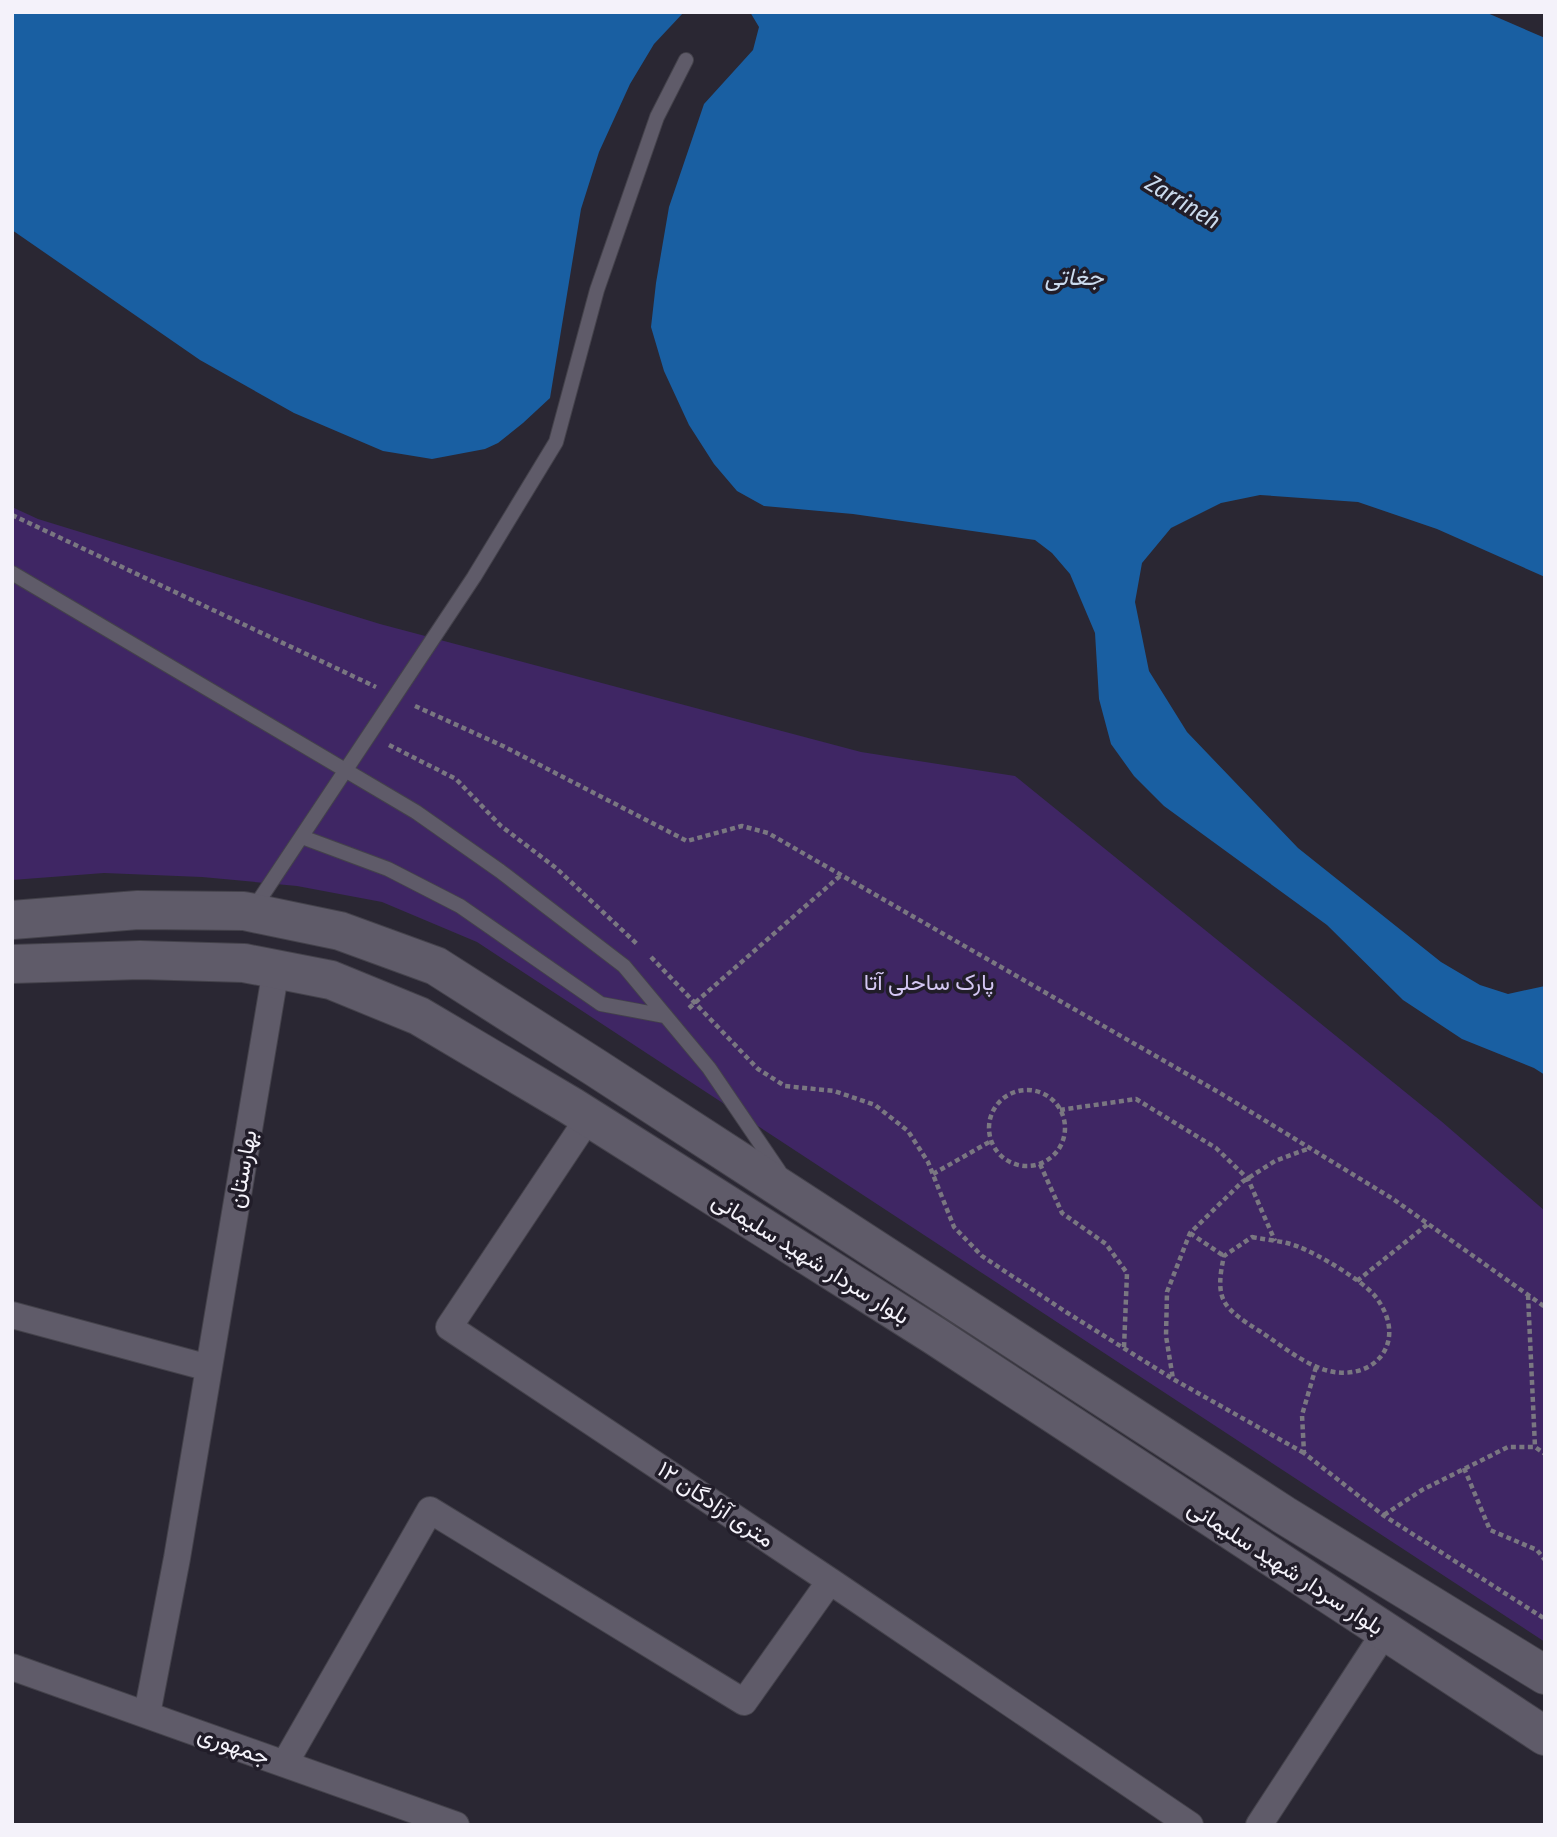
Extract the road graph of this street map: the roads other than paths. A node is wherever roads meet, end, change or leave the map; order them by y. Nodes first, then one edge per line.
1 (686, 60) dead end
2 (12, 573) edge
3 (346, 770) junction
4 (302, 837) junction
5 (251, 912) junction
6 (12, 920) edge
7 (12, 964) edge
8 (276, 969) junction
9 (666, 1016) junction
10 (589, 1117) junction
11 (797, 1199) junction
12 (12, 1315) edge
13 (209, 1368) junction
14 (830, 1581) junction
15 (1385, 1632) junction
16 (12, 1667) edge
17 (1545, 1675) edge
18 (147, 1714) junction
19 (1545, 1736) edge
20 (285, 1763) junction
21 (456, 1825) edge
22 (1190, 1825) edge
23 (1259, 1825) edge

1 - 3 lane
2 - 3 lane
3 - 4 lane
3 - 9 lane
4 - 5 lane
4 - 9 lane
5 - 6 main road, بلوار سردار شهید سلیمانی
5 - 11 main road, بلوار سردار شهید سلیمانی
7 - 8 main road, بلوار سردار شهید سلیمانی
8 - 10 main road, بلوار سردار شهید سلیمانی
8 - 13 street, بهارستان
9 - 11 lane
10 - 14 street, ۱۲ متری آزادگان
10 - 15 main road, بلوار سردار شهید سلیمانی
11 - 17 main road, بلوار سردار شهید سلیمانی
12 - 13 street
13 - 18 street, بهارستان
14 - 20 street
14 - 22 street, ۱۲ متری آزادگان
15 - 19 main road, بلوار سردار شهید سلیمانی
15 - 23 street
16 - 18 street, جمهوری
18 - 20 street, جمهوری
20 - 21 street, جمهوری

